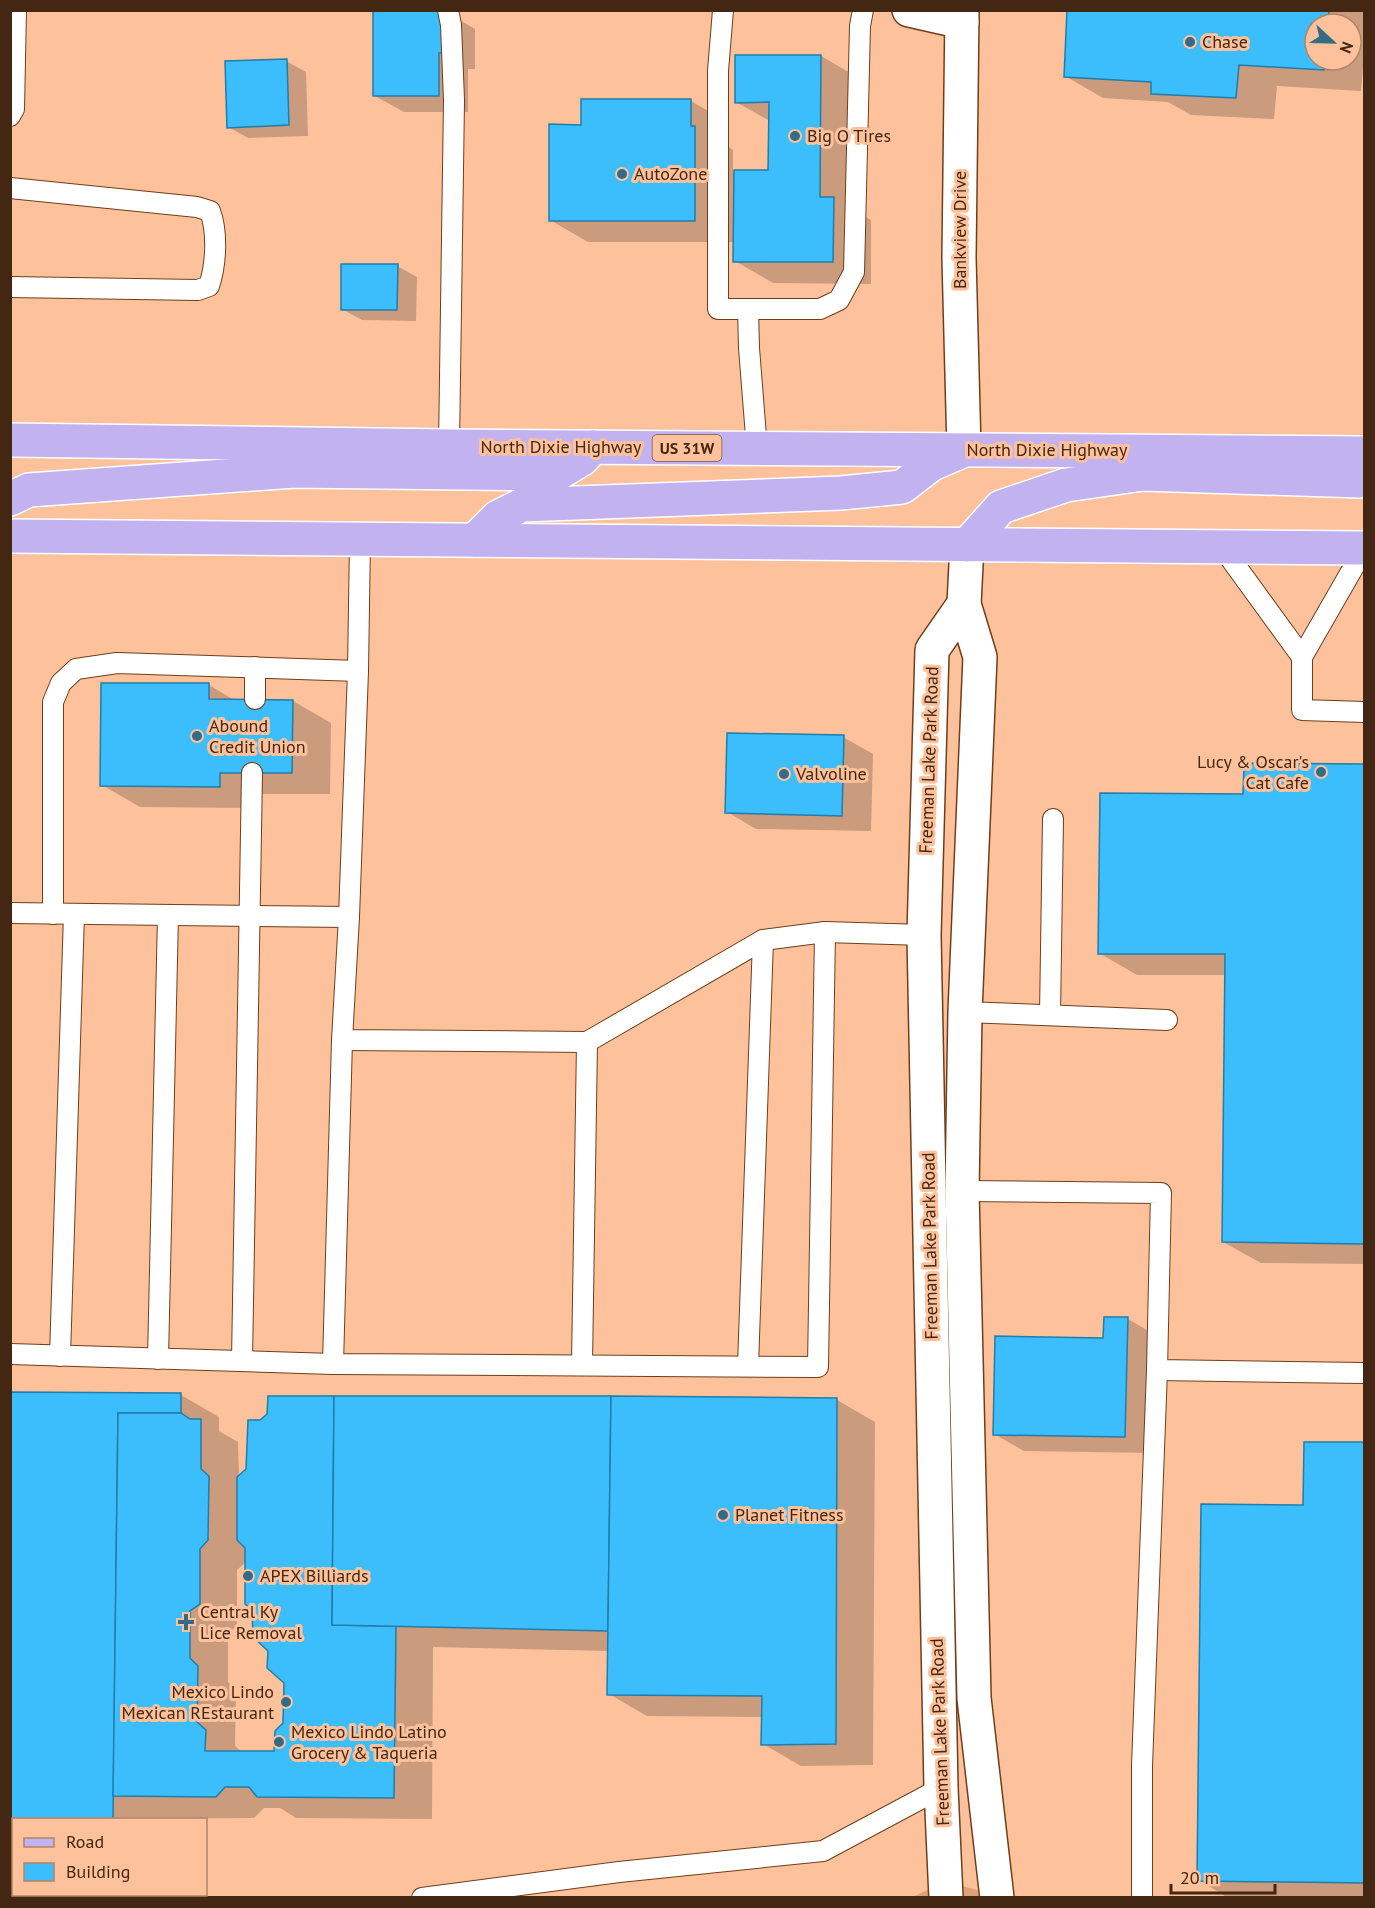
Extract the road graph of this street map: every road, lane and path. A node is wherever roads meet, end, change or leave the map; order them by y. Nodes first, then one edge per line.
1 (16, 10) edge
2 (448, 10) edge
3 (723, 10) edge
4 (863, 10) edge
5 (909, 10) edge
6 (962, 16) edge
7 (10, 116) edge
8 (10, 188) edge
9 (10, 287) edge
10 (748, 309) junction
11 (10, 440) edge
12 (449, 446) junction
13 (593, 447) junction
14 (757, 449) junction
15 (964, 450) junction
16 (1365, 453) edge
17 (1365, 479) edge
18 (10, 499) edge
19 (10, 536) edge
20 (360, 540) junction
21 (475, 540) junction
22 (967, 545) junction
23 (1222, 547) junction
24 (1365, 548) edge
25 (964, 604) junction
26 (1302, 657) junction
27 (255, 668) junction
28 (358, 671) junction
29 (255, 699) dead end
30 (1365, 712) edge
31 (252, 773) dead end
32 (1053, 819) dead end
33 (10, 913) edge
34 (53, 914) junction
35 (74, 914) junction
36 (168, 915) junction
37 (250, 916) junction
38 (349, 917) junction
39 (825, 932) junction
40 (924, 935) junction
41 (763, 940) junction
42 (965, 1012) junction
43 (1050, 1015) junction
44 (1167, 1020) dead end
45 (342, 1040) junction
46 (587, 1042) junction
47 (962, 1191) junction
48 (10, 1354) edge
49 (60, 1356) junction
50 (158, 1359) junction
51 (242, 1361) junction
52 (333, 1364) junction
53 (582, 1364) junction
54 (748, 1366) junction
55 (1157, 1370) junction
56 (1365, 1373) edge
57 (941, 1788) junction
58 (422, 1898) edge
59 (946, 1898) edge
60 (997, 1898) edge
61 (1142, 1898) edge

1 - 7 lane
2 - 12 lane
3 - 10 lane
4 - 10 lane
5 - 6 street
6 - 15 street, Bankview Drive
8 - 9 lane
10 - 14 lane
11 - 12 main road, North Dixie Highway / US 31W
12 - 13 main road, North Dixie Highway / US 31W
13 - 14 main road, North Dixie Highway / US 31W
13 - 18 main road
14 - 15 main road, North Dixie Highway / US 31W
15 - 16 main road, North Dixie Highway / US 31W
15 - 21 main road
17 - 22 main road
19 - 20 main road
20 - 21 main road
20 - 28 lane
21 - 22 main road
22 - 23 main road
22 - 25 street, Freeman Lake Park Road
23 - 24 main road
23 - 26 lane
24 - 26 lane
25 - 40 street, Freeman Lake Park Road
25 - 42 street, Freeman Lake Park Road
26 - 30 lane
27 - 28 lane
27 - 29 lane
27 - 34 lane
28 - 38 lane
31 - 37 lane
32 - 43 lane
33 - 34 lane
34 - 35 lane
35 - 36 lane
35 - 49 lane
36 - 37 lane
36 - 50 lane
37 - 38 lane
37 - 51 lane
38 - 45 lane
39 - 40 lane
39 - 41 lane
39 - 54 lane
40 - 57 street, Freeman Lake Park Road
41 - 46 lane
41 - 54 lane
42 - 43 lane
42 - 47 street, Freeman Lake Park Road
43 - 44 lane
45 - 46 lane
45 - 52 lane
46 - 53 lane
47 - 55 lane
47 - 60 street, Freeman Lake Park Road
48 - 49 lane
49 - 50 lane
50 - 51 lane
51 - 52 lane
52 - 53 lane
53 - 54 lane
55 - 56 lane
55 - 61 lane
57 - 58 lane
57 - 59 street, Freeman Lake Park Road

